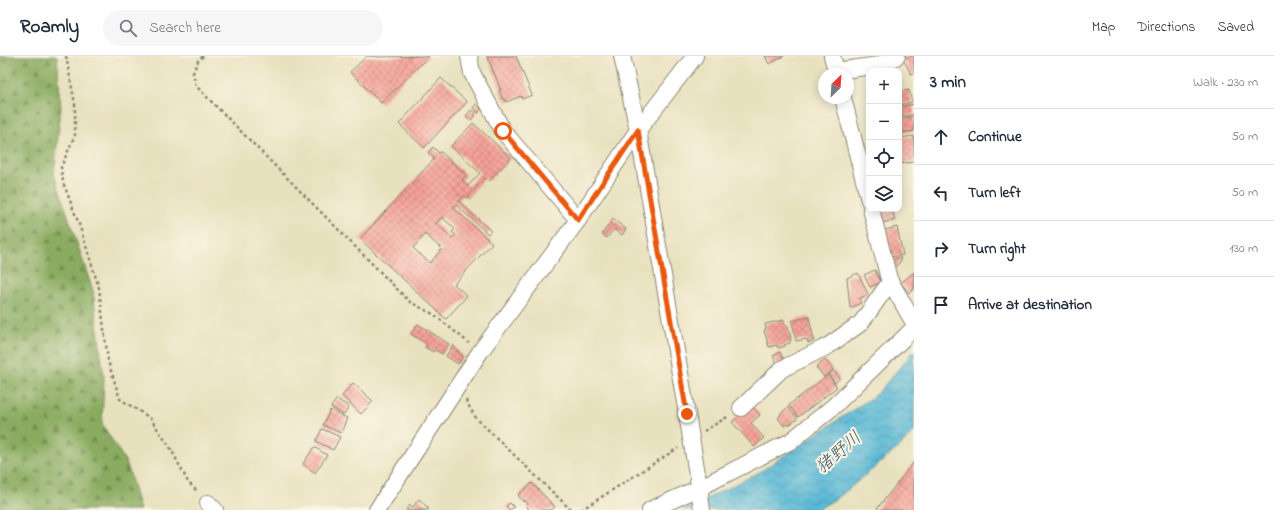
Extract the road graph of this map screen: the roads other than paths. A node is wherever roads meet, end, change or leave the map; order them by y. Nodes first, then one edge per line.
1 (469, 56) edge
2 (622, 56) edge
3 (695, 56) edge
4 (897, 56) edge
5 (835, 67) edge
6 (845, 104) edge
7 (638, 130) junction
8 (866, 188) edge
9 (872, 212) edge
10 (578, 220) junction
11 (890, 282) junction
12 (914, 323) edge
13 (914, 328) edge
14 (742, 408) road end
15 (698, 481) junction
16 (377, 510) edge
17 (650, 510) edge
18 (702, 510) edge

1 - 10 street
2 - 7 street
3 - 7 street
4 - 5 street
6 - 8 street
7 - 10 street
7 - 15 street, bridge
9 - 11 street
10 - 16 street
11 - 12 street
11 - 14 street
13 - 15 street
15 - 17 street
15 - 18 street

